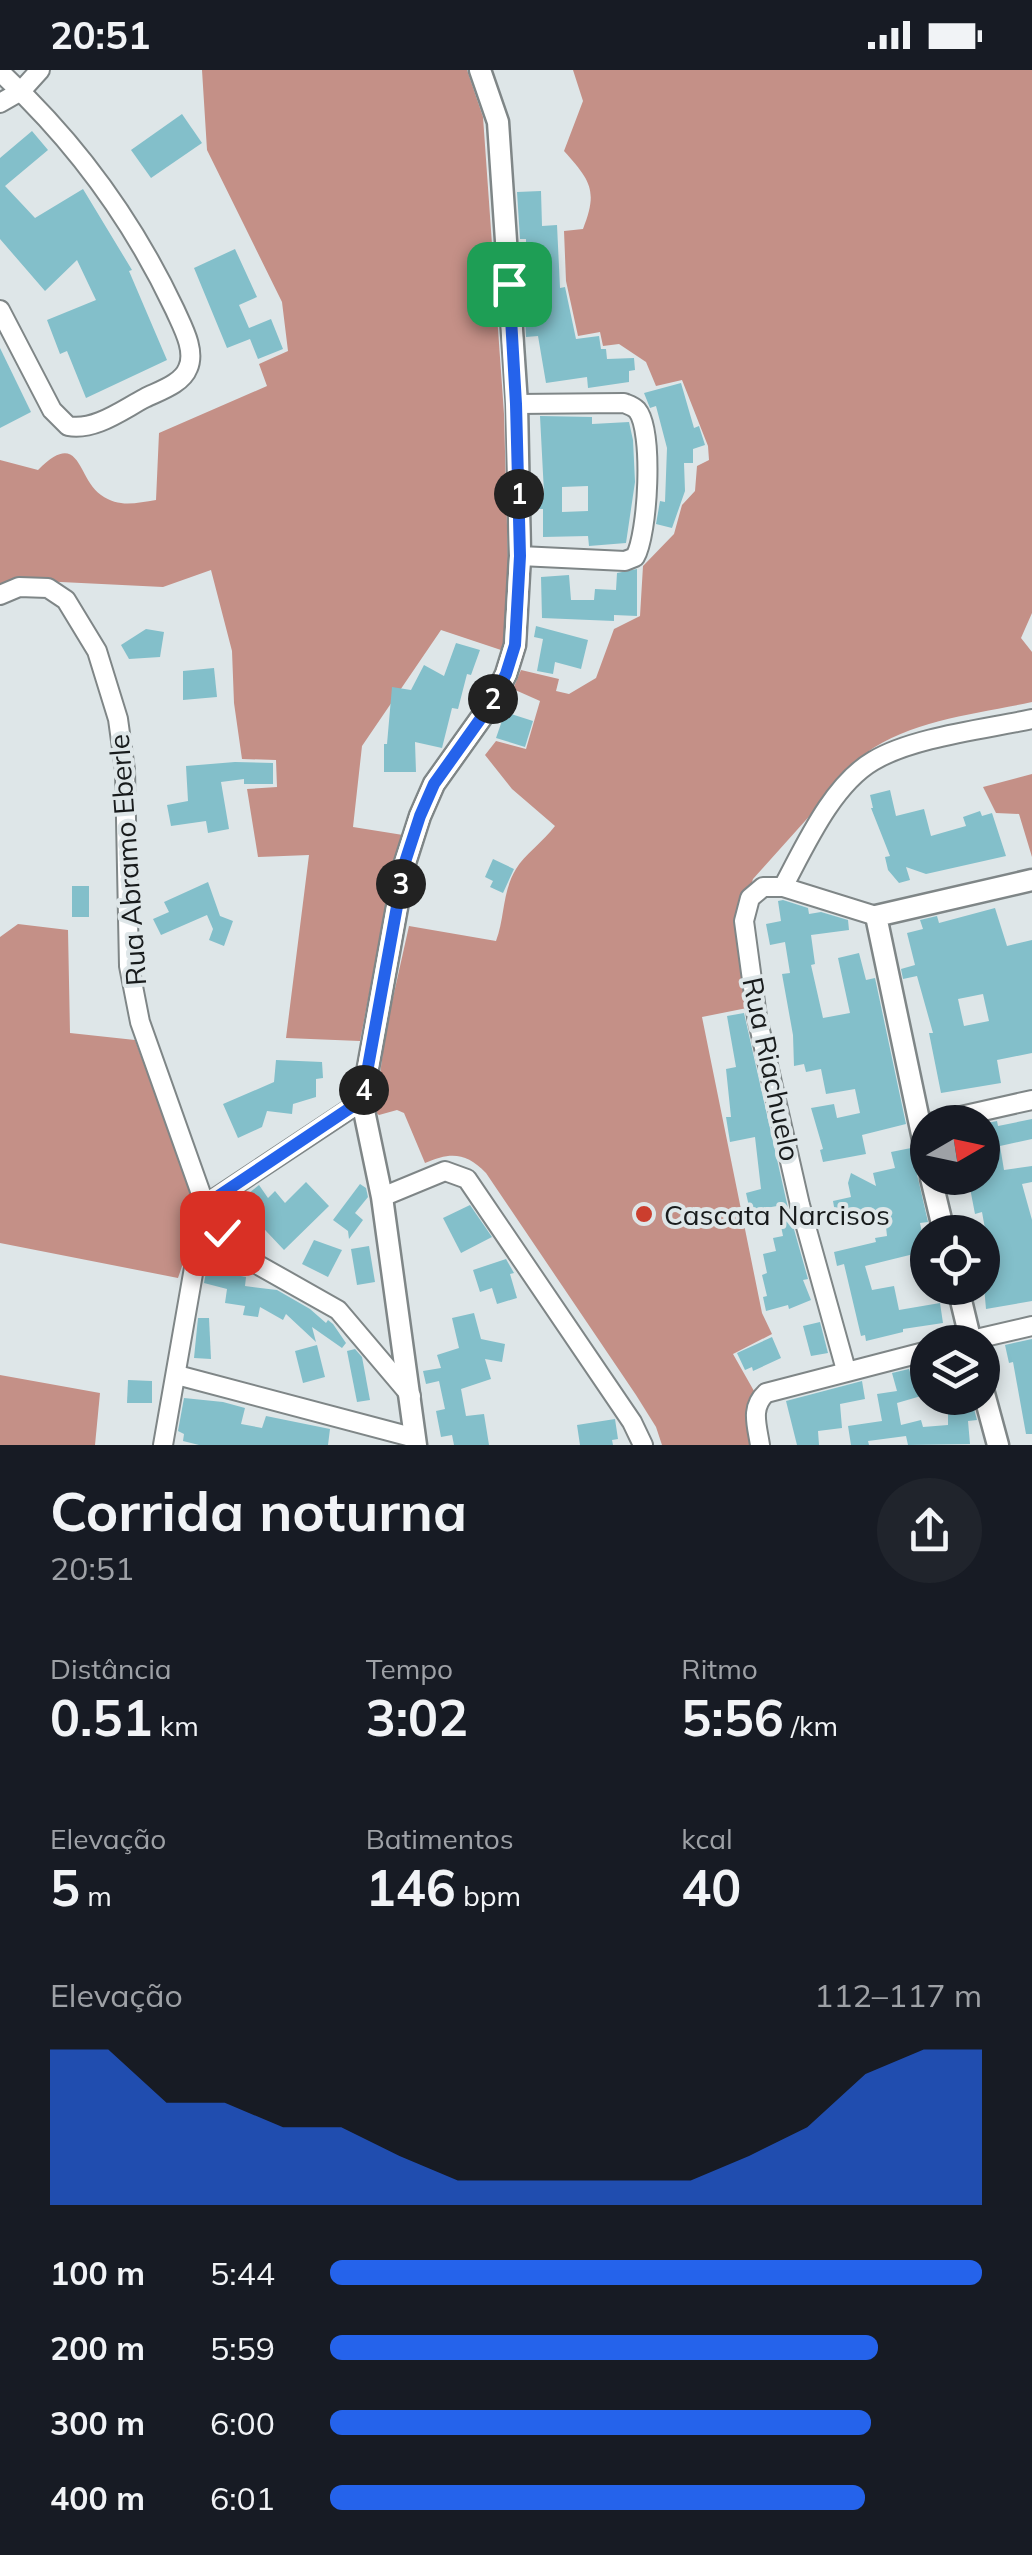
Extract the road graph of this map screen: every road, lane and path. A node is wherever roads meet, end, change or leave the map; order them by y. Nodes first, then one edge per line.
1 (40, 70) edge
2 (480, 70) edge
3 (11, 78) edge
4 (0, 101) edge
5 (0, 310) edge
6 (516, 404) junction
7 (520, 556) junction
8 (0, 595) edge
9 (1032, 718) edge
10 (1031, 885) edge
11 (783, 886) junction
12 (876, 916) junction
13 (362, 1100) junction
14 (1032, 1100) edge
15 (921, 1105) edge
16 (1000, 1107) edge
17 (382, 1197) junction
18 (205, 1205) junction
19 (1032, 1326) edge
20 (1000, 1334) edge
21 (910, 1355) edge
22 (846, 1370) junction
23 (176, 1375) junction
24 (412, 1397) junction
25 (990, 1415) edge
26 (415, 1442) edge
27 (163, 1445) edge
28 (643, 1445) edge
29 (760, 1445) edge
30 (998, 1445) edge

1 - 3 street
2 - 6 street
3 - 4 street
3 - 5 street
6 - 7 street
6 - 7 street
7 - 13 street
8 - 18 street, Rua Abramo Eberle
9 - 11 street
10 - 12 street
11 - 12 street
11 - 22 street, Rua Riachuelo
12 - 15 street
13 - 17 street
13 - 18 street
14 - 16 street
17 - 24 street
17 - 28 street
18 - 23 street
18 - 24 street, Rua Abramo Eberle
19 - 20 street
21 - 22 street
22 - 29 street
23 - 26 street
23 - 27 street
24 - 26 street
25 - 30 street

